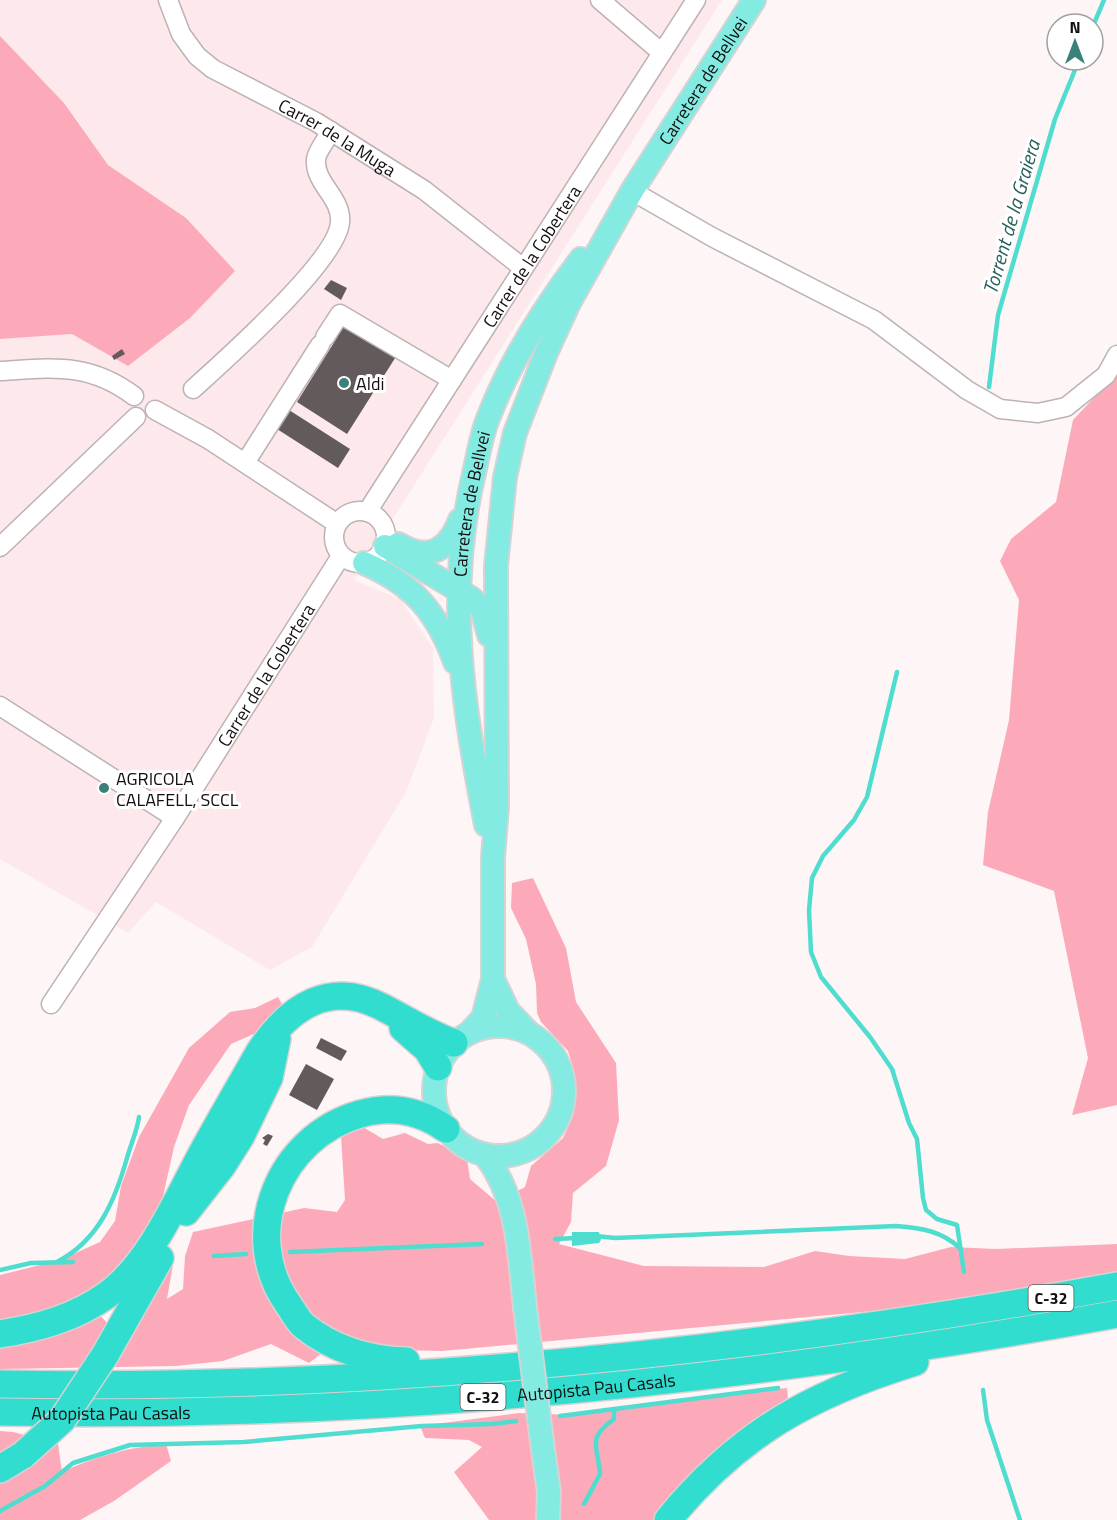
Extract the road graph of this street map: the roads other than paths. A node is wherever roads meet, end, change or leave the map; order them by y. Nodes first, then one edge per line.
1 (168, 0) edge
2 (600, 0) edge
3 (696, 0) edge
4 (754, 0) edge
5 (663, 53) junction
6 (331, 131) junction
7 (632, 191) junction
8 (523, 268) junction
9 (1117, 354) edge
10 (0, 371) edge
11 (452, 380) junction
12 (193, 389) dead end
13 (134, 396) junction
14 (156, 410) junction
15 (136, 417) junction
16 (245, 463) junction
17 (470, 490) junction
18 (367, 512) junction
19 (336, 523) junction
20 (385, 540) junction
21 (0, 547) edge
22 (341, 555) junction
23 (364, 563) junction
24 (458, 590) junction
25 (462, 684) junction
26 (0, 706) edge
27 (496, 719) junction
28 (175, 818) junction
29 (493, 857) junction
30 (493, 979) junction
31 (51, 1004) dead end
32 (527, 1031) junction
33 (462, 1037) junction
34 (438, 1067) junction
35 (446, 1129) junction
36 (527, 1151) junction
37 (485, 1155) junction
38 (515, 1223) junction
39 (1117, 1286) edge
40 (1117, 1314) edge
41 (0, 1334) edge
42 (962, 1341) junction
43 (457, 1370) junction
44 (0, 1384) edge
45 (0, 1412) edge
46 (0, 1469) edge
47 (549, 1492) junction
48 (548, 1520) edge
49 (558, 1520) edge
50 (668, 1520) edge

1 - 6 street, Carrer de la Muga
2 - 5 street
3 - 5 street, Carrer de la Cobertera
4 - 7 main road, Carretera de Bellvei
5 - 8 street, Carrer de la Cobertera
6 - 8 street, Carrer de la Muga
6 - 12 street
7 - 9 street
7 - 17 main road, Carretera de Bellvei
7 - 27 main road, Carretera de Bellvei
8 - 11 street, Carrer de la Cobertera
10 - 13 street
11 - 16 street
11 - 18 street, Carrer de la Cobertera
13 - 14 street
13 - 15 street
14 - 15 street
14 - 16 street
15 - 21 street
16 - 19 street
17 - 20 main road
17 - 24 main road, Carretera de Bellvei
18 - 19 street
18 - 20 street
19 - 22 street
20 - 23 street
20 - 24 main road
22 - 23 street
22 - 28 street, Carrer de la Cobertera
23 - 25 main road
24 - 25 main road, Carretera de Bellvei
24 - 27 main road
25 - 29 main road, Carretera de Bellvei
26 - 28 street
27 - 29 main road, Carretera de Bellvei
28 - 31 street, Carrer de la Cobertera
29 - 30 main road, Carretera de Bellvei
30 - 32 main road, Carretera de Bellvei
30 - 33 main road, Carretera de Bellvei
32 - 33 main road
32 - 36 main road
33 - 34 main road
33 - 41 highway
34 - 35 main road
34 - 46 highway, bridge
35 - 37 main road
35 - 43 highway
36 - 37 main road
36 - 38 main road
37 - 38 main road
38 - 47 main road, bridge
39 - 43 highway, Autopista Pau Casals / C-32
40 - 42 highway, Autopista Pau Casals / C-32
42 - 45 highway, Autopista Pau Casals / C-32
42 - 50 highway
43 - 44 highway, Autopista Pau Casals / C-32
47 - 48 main road
47 - 49 main road

